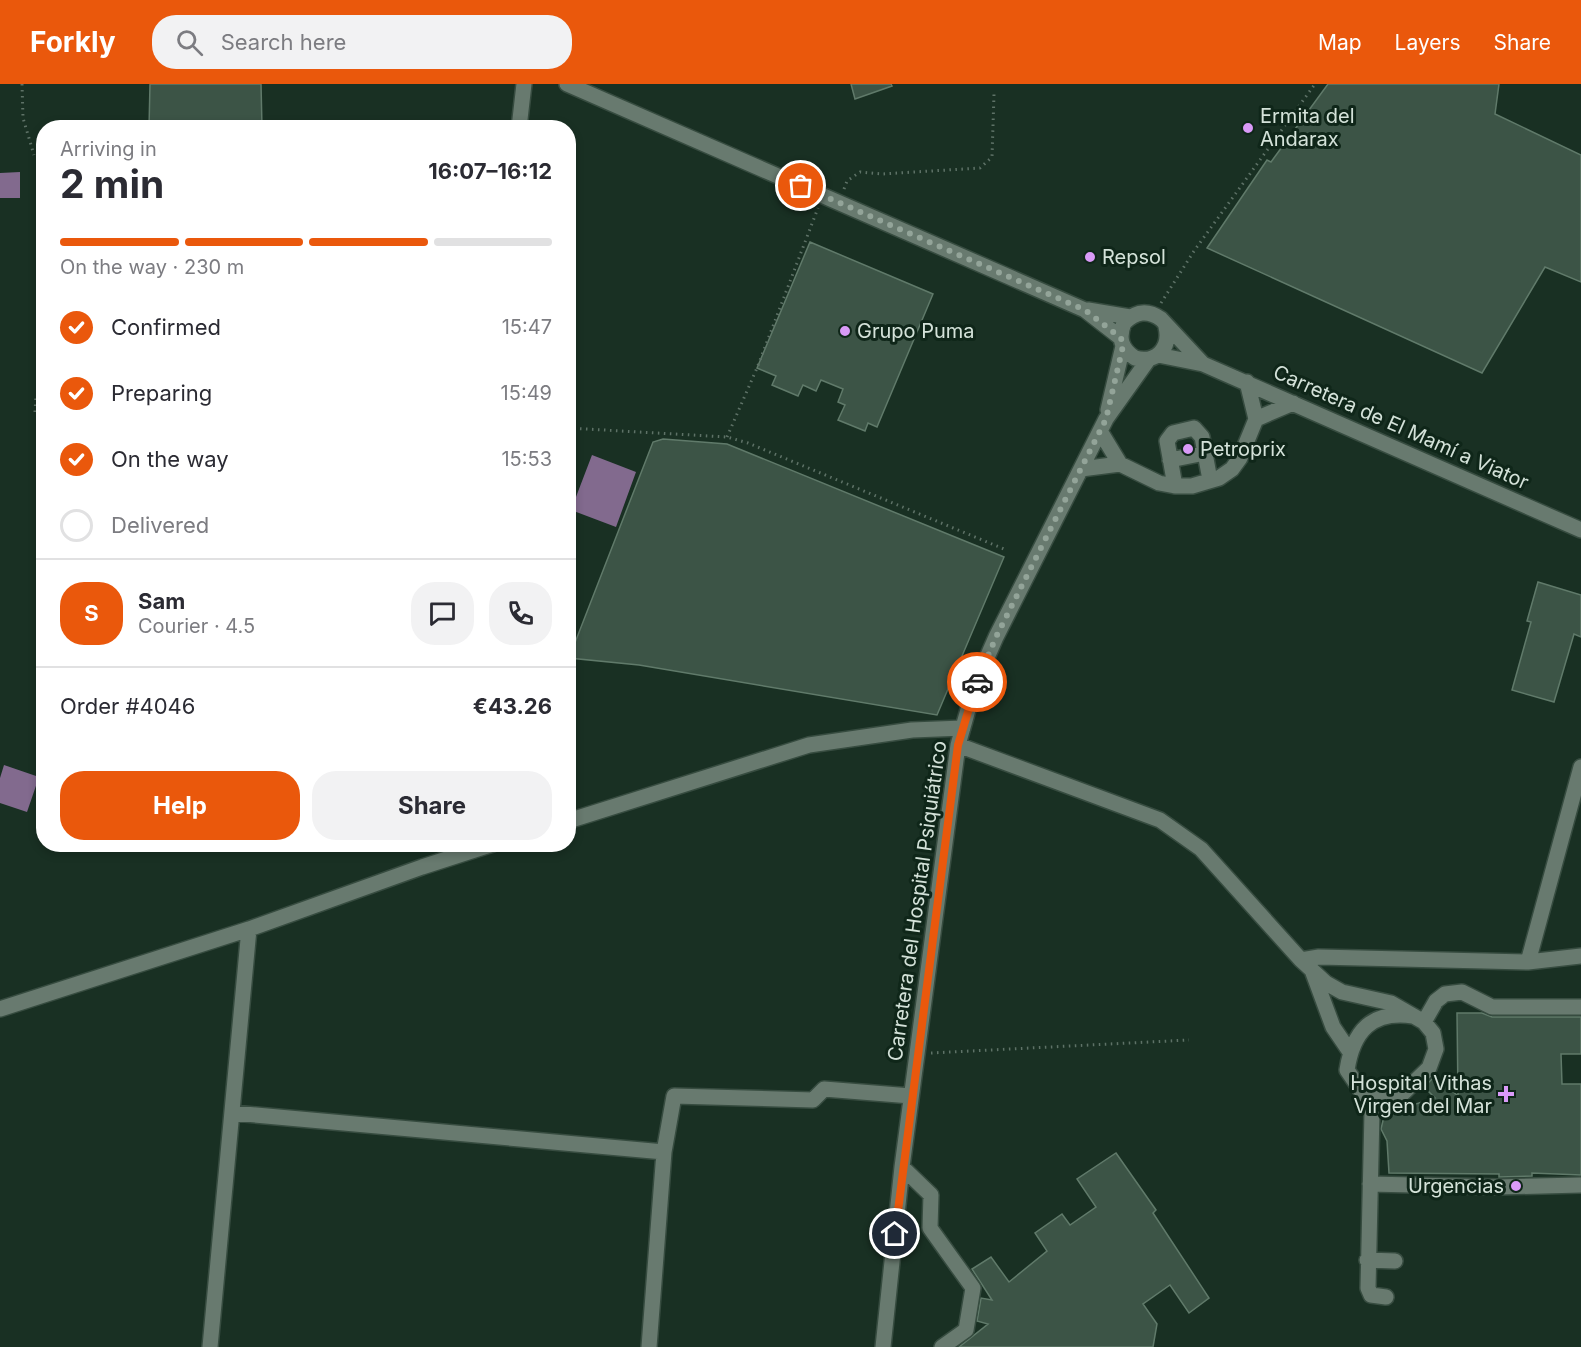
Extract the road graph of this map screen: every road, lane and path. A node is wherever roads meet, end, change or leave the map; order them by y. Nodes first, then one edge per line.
1 (22, 84) edge
2 (524, 84) edge
3 (567, 84) edge
4 (1315, 84) edge
5 (994, 94) dead end
6 (520, 120) edge
7 (34, 155) dead end
8 (823, 195) junction
9 (840, 202) junction
10 (1085, 310) junction
11 (1154, 314) junction
12 (1130, 317) junction
13 (1166, 327) junction
14 (1122, 342) junction
15 (1153, 357) junction
16 (1203, 364) junction
17 (1247, 382) junction
18 (36, 396) edge
19 (1293, 403) junction
20 (35, 412) dead end
21 (1256, 419) junction
22 (1103, 425) junction
23 (576, 428) edge
24 (727, 437) junction
25 (1205, 453) junction
26 (1170, 460) junction
27 (1120, 464) junction
28 (1080, 469) junction
29 (1210, 480) junction
30 (1175, 486) junction
31 (1581, 530) edge
32 (1004, 549) dead end
33 (963, 728) junction
34 (958, 745) junction
35 (1581, 766) edge
36 (576, 818) edge
37 (468, 852) edge
38 (249, 929) junction
39 (1581, 956) edge
40 (1528, 962) junction
41 (1306, 964) junction
42 (1581, 1007) edge
43 (0, 1009) edge
44 (1419, 1019) junction
45 (1189, 1040) dead end
46 (1350, 1052) junction
47 (918, 1054) junction
48 (911, 1096) junction
49 (1377, 1098) junction
50 (233, 1113) junction
51 (664, 1152) junction
52 (902, 1167) junction
53 (1370, 1184) junction
54 (1581, 1185) edge
55 (1367, 1260) junction
56 (1395, 1261) dead end
57 (1386, 1297) dead end
58 (210, 1347) edge
59 (649, 1347) edge
60 (883, 1347) edge
61 (942, 1347) edge

1 - 7 path
2 - 6 street
3 - 8 street
4 - 11 path
5 - 9 path
8 - 9 street
8 - 24 path
9 - 10 street
10 - 12 street
10 - 14 street
11 - 12 street
11 - 13 street
12 - 14 street
13 - 15 street
13 - 16 street
14 - 15 street
14 - 22 street
15 - 16 street
15 - 22 street
16 - 17 street, Carretera de El Mamí a Viator
17 - 19 street, Carretera de El Mamí a Viator
17 - 21 street
18 - 20 path
19 - 21 street
19 - 31 street, Carretera de El Mamí a Viator
21 - 29 street
22 - 27 street
22 - 28 street, Carretera del Hospital Psiquiátrico
23 - 24 path
24 - 32 path
25 - 26 street
25 - 26 street
25 - 29 street
26 - 30 street
27 - 28 street
27 - 30 street
28 - 33 street, Carretera del Hospital Psiquiátrico
29 - 30 street
33 - 34 street, Carretera del Hospital Psiquiátrico
33 - 36 street
34 - 41 street
34 - 47 street, Carretera del Hospital Psiquiátrico
35 - 40 street
37 - 38 street
38 - 43 street
38 - 50 street
39 - 40 street
40 - 41 street
41 - 44 street
41 - 46 street
42 - 44 street
44 - 46 street
44 - 49 street
45 - 47 path
46 - 49 street
47 - 48 street, Carretera del Hospital Psiquiátrico
48 - 51 street
48 - 52 street, Carretera del Hospital Psiquiátrico
49 - 53 street
50 - 51 street
50 - 58 street
51 - 59 street
52 - 60 street, Carretera del Hospital Psiquiátrico
52 - 61 street
53 - 54 street
53 - 55 street
55 - 56 street
55 - 57 street

